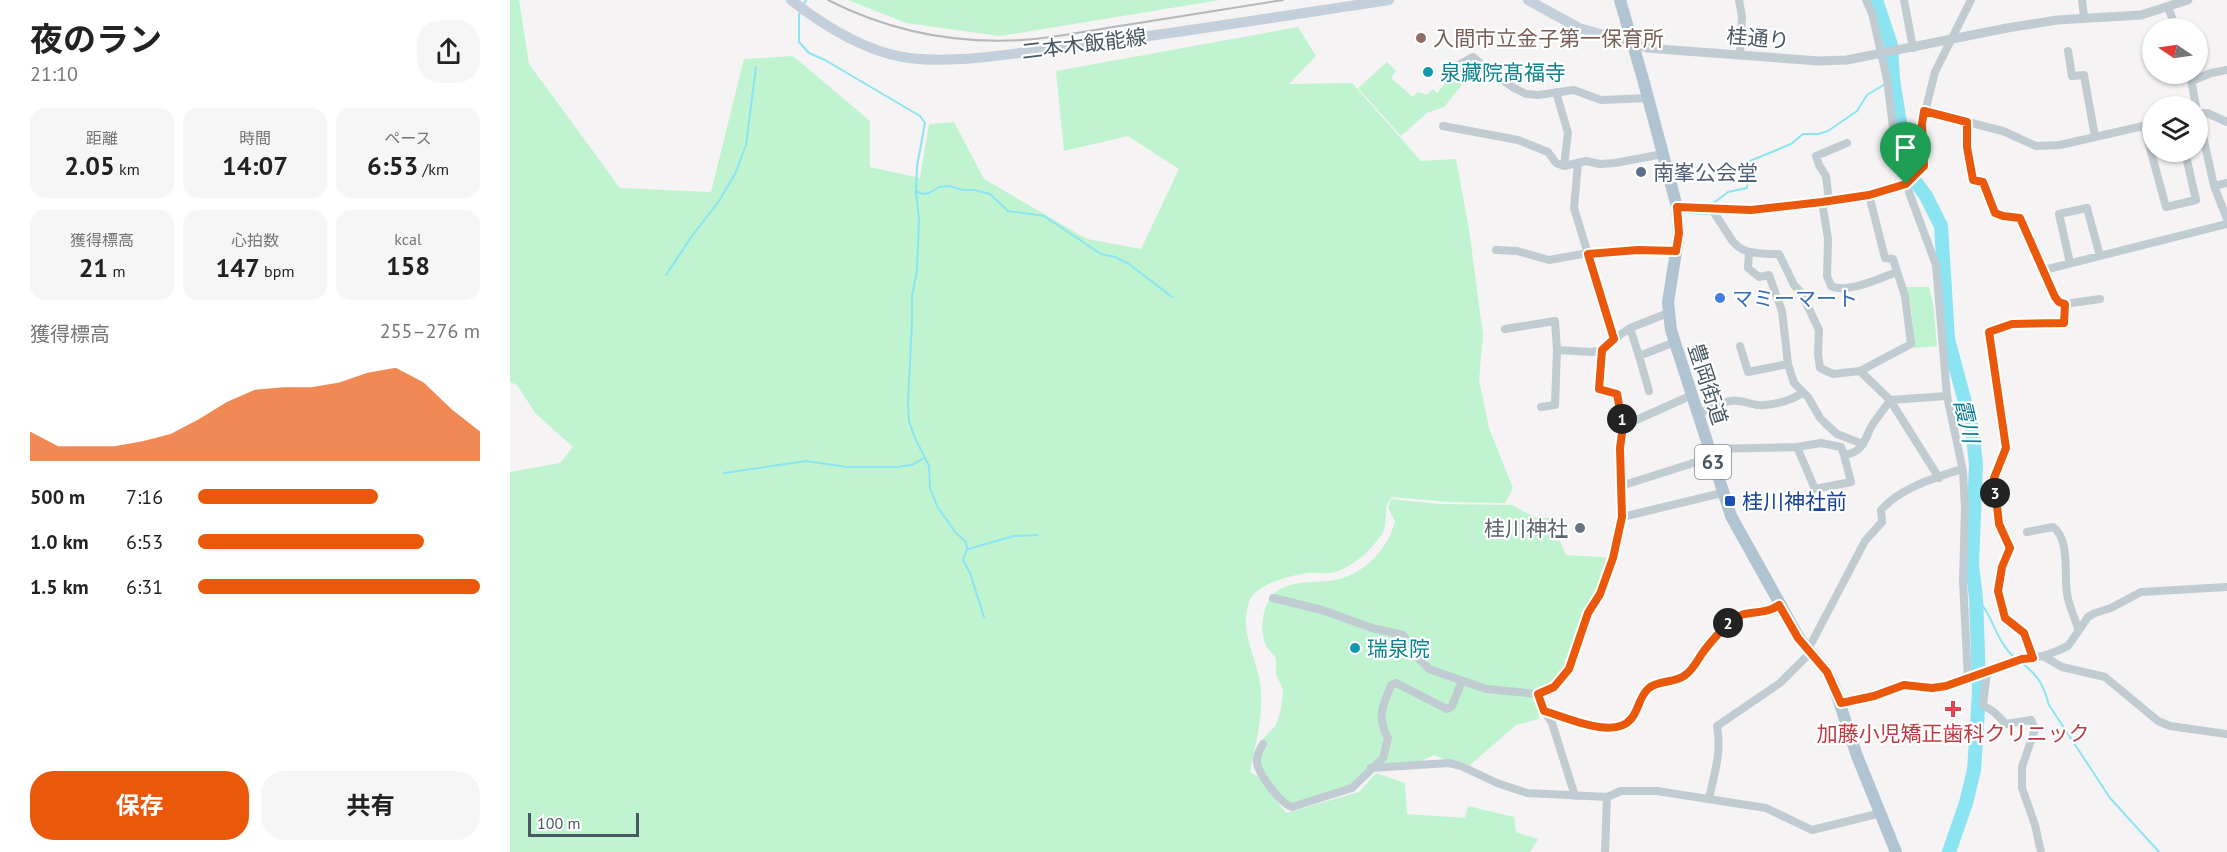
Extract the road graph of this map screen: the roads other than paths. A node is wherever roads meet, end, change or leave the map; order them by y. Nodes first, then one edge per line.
1 (1389, 0) edge
2 (1527, 0) edge
3 (1620, 0) edge
4 (1739, 0) edge
5 (1866, 0) edge
6 (1904, 0) edge
7 (1971, 0) edge
8 (2082, 0) edge
9 (2158, 0) edge
10 (2188, 0) edge
11 (1548, 5) edge
12 (798, 6) edge
13 (2165, 9) junction
14 (2084, 17) junction
15 (2170, 18) edge
16 (1952, 39) junction
17 (1632, 43) junction
18 (1913, 48) junction
19 (2068, 51) dead end
20 (1881, 53) junction
21 (1740, 54) junction
22 (1451, 69) dead end
23 (2227, 70) edge
24 (2208, 74) edge
25 (1556, 92) junction
26 (1648, 98) junction
27 (1924, 111) junction
28 (1967, 122) junction
29 (2227, 122) edge
30 (1443, 126) dead end
31 (2142, 126) edge
32 (2095, 137) junction
33 (1847, 143) dead end
34 (1663, 154) junction
35 (2156, 162) edge
36 (2187, 162) edge
37 (1578, 163) junction
38 (1564, 166) junction
39 (2227, 183) edge
40 (1906, 184) junction
41 (2214, 186) junction
42 (1869, 195) junction
43 (1825, 202) junction
44 (1677, 207) junction
45 (1711, 209) junction
46 (2227, 219) edge
47 (2227, 224) edge
48 (1496, 250) dead end
49 (1676, 251) junction
50 (1749, 253) junction
51 (1588, 254) junction
52 (2100, 256) junction
53 (2070, 263) junction
54 (2044, 270) junction
55 (1898, 272) junction
56 (2100, 299) dead end
57 (2065, 304) junction
58 (1668, 313) junction
59 (1505, 328) dead end
60 (1630, 328) junction
61 (1614, 339) junction
62 (1675, 342) junction
63 (1740, 346) dead end
64 (1557, 350) junction
65 (1602, 350) junction
66 (1639, 356) junction
67 (1788, 364) junction
68 (1860, 371) junction
69 (1649, 391) dead end
70 (1802, 393) junction
71 (1692, 395) junction
72 (1947, 396) junction
73 (1890, 400) junction
74 (1541, 406) dead end
75 (1698, 415) junction
76 (1623, 426) junction
77 (1863, 444) junction
78 (1797, 447) junction
79 (1710, 453) junction
80 (1844, 455) junction
81 (1962, 469) junction
82 (1939, 478) junction
83 (1621, 486) junction
84 (1722, 493) junction
85 (1622, 517) junction
86 (2027, 532) dead end
87 (2227, 587) edge
88 (1273, 598) dead end
89 (1779, 605) junction
90 (2078, 629) junction
91 (1809, 650) junction
92 (2043, 656) junction
93 (2033, 658) junction
94 (1985, 672) junction
95 (1970, 679) junction
96 (1462, 681) junction
97 (1538, 694) junction
98 (1841, 703) junction
99 (1544, 711) junction
100 (2227, 734) edge
101 (1263, 744) dead end
102 (1371, 768) junction
103 (1575, 796) junction
104 (1607, 797) junction
105 (1710, 799) junction
106 (1881, 813) junction
107 (1605, 852) edge
108 (1896, 852) edge
109 (2041, 852) edge

1 - 12 main road, 二本木飯能線
2 - 11 main road
3 - 17 main road, 豊岡街道 / 63
4 - 21 street
5 - 20 street
6 - 18 street
7 - 16 street
8 - 14 street
9 - 13 street
10 - 13 street
11 - 17 main road
13 - 14 street
13 - 15 street
14 - 16 street
16 - 18 street
16 - 27 street
17 - 21 street, 桂通り
17 - 26 main road, 豊岡街道 / 63
18 - 20 street, 桂通り
19 - 32 street
20 - 21 street, 桂通り
20 - 40 street
22 - 25 street
23 - 24 street
25 - 26 street
25 - 38 street
26 - 34 main road, 豊岡街道 / 63
27 - 28 street
27 - 40 street
28 - 32 street
28 - 54 street
29 - 41 street
30 - 38 street
31 - 32 street
33 - 43 street
34 - 37 street
34 - 44 main road, 豊岡街道 / 63
35 - 36 street
37 - 38 street
37 - 51 street
39 - 41 street
40 - 42 street
40 - 72 street
41 - 46 street
42 - 43 street
42 - 55 street
43 - 45 street
43 - 55 street
44 - 45 street
44 - 49 main road, 豊岡街道 / 63
45 - 50 street
47 - 52 street
48 - 51 street
49 - 51 street
49 - 58 main road, 豊岡街道 / 63
50 - 67 street
50 - 68 street
51 - 61 street
52 - 53 street
52 - 53 street
53 - 54 street
54 - 57 street
55 - 68 street
56 - 57 street
57 - 93 street
58 - 60 street
58 - 62 main road, 豊岡街道 / 63
59 - 64 street
60 - 61 street
60 - 66 street
61 - 65 street
62 - 66 street
62 - 71 main road, 豊岡街道 / 63
63 - 67 street
64 - 65 street
64 - 74 street
65 - 76 street
66 - 69 street
67 - 70 street
68 - 73 street
70 - 75 street
70 - 77 street
71 - 75 main road, 豊岡街道 / 63
71 - 76 street
72 - 73 street
72 - 81 street
73 - 77 street
73 - 82 street
75 - 79 main road, 豊岡街道 / 63
76 - 83 street
77 - 80 street
78 - 79 street
78 - 80 street
78 - 80 street
79 - 83 street
79 - 84 main road, 豊岡街道 / 63
81 - 82 street
81 - 95 street
82 - 91 street
83 - 85 street
84 - 85 street
84 - 89 main road, 豊岡街道 / 63
85 - 97 street
86 - 90 street
87 - 90 street
88 - 96 street
89 - 91 main road, 豊岡街道 / 63
89 - 99 street
90 - 92 street
91 - 98 main road, 豊岡街道 / 63
91 - 105 street
92 - 93 street
92 - 100 street
93 - 94 street
94 - 95 street
94 - 109 street
95 - 98 street
96 - 97 street
96 - 102 street
97 - 99 street
98 - 106 main road, 豊岡街道 / 63
99 - 103 street
101 - 102 street
102 - 103 street
103 - 104 street
104 - 105 street
104 - 107 street
105 - 106 street
106 - 108 main road, 豊岡街道 / 63

